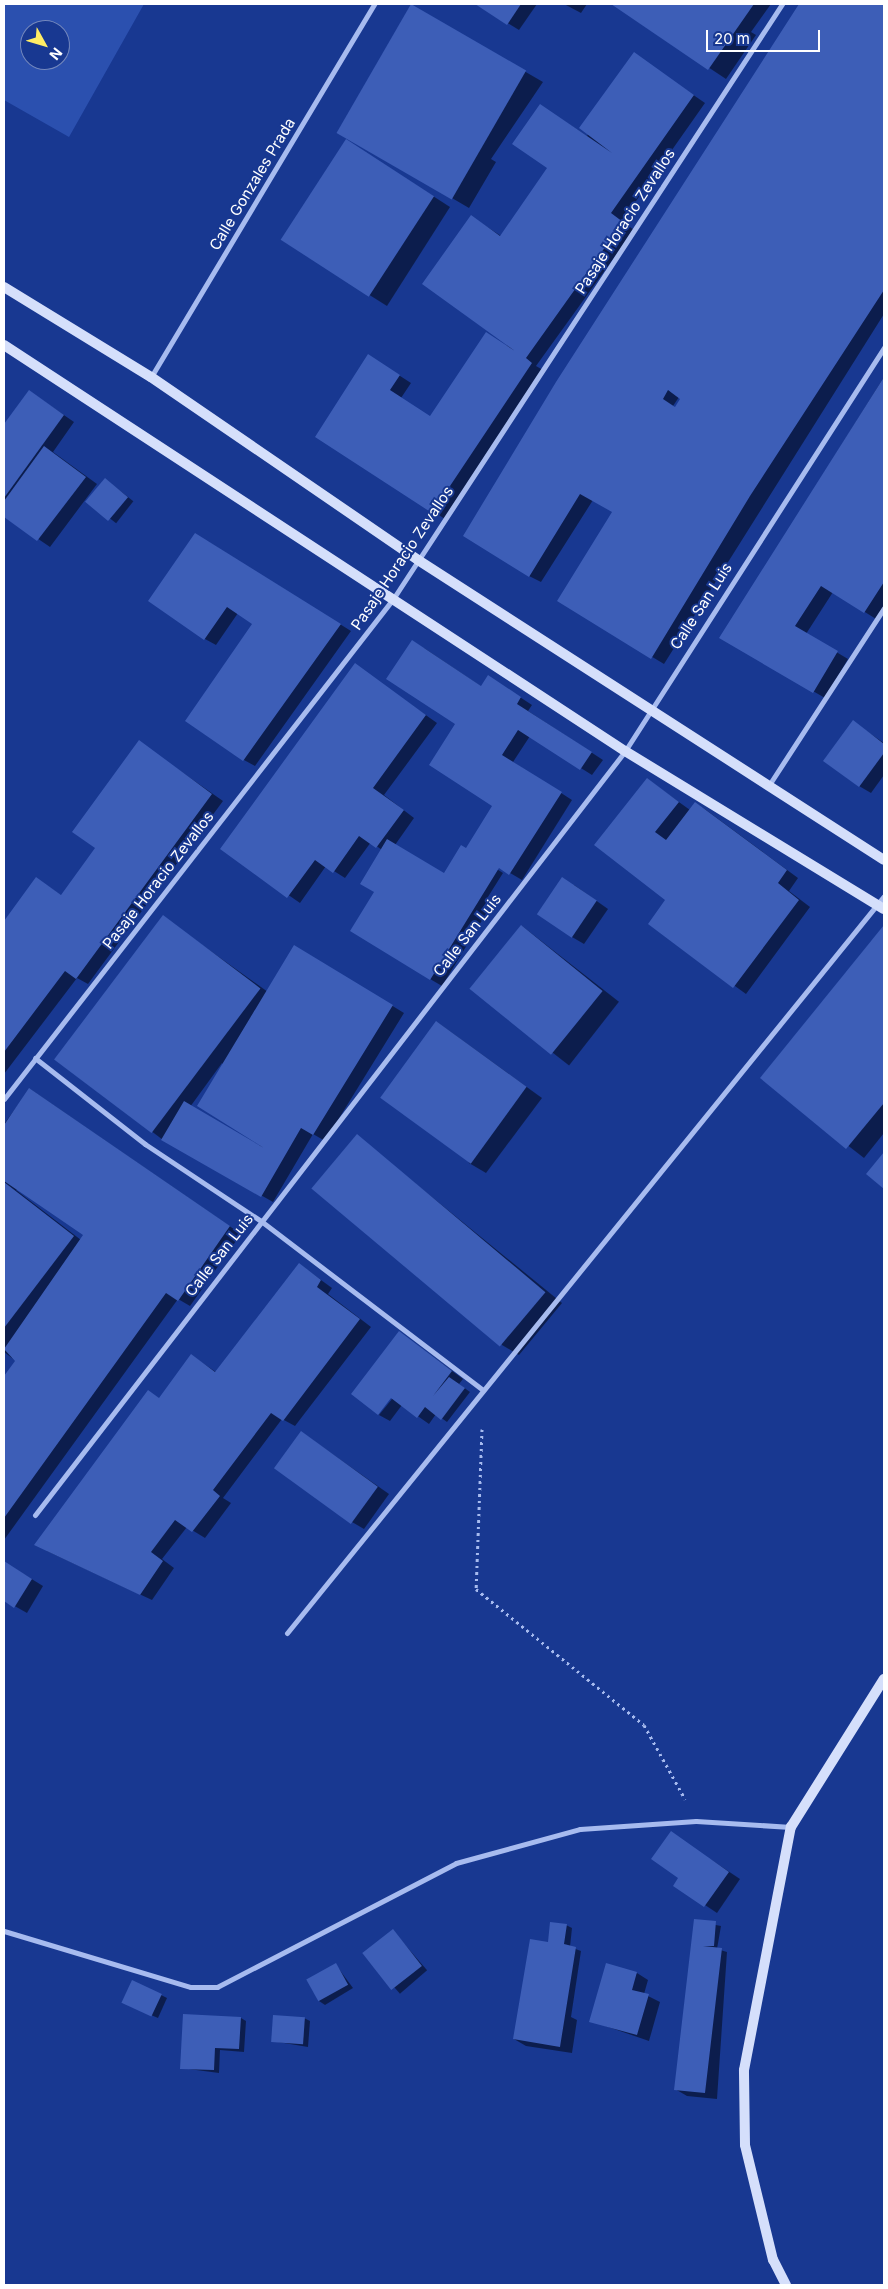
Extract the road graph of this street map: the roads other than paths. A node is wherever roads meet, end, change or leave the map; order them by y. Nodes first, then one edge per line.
1 (374, 4) edge
2 (782, 4) edge
3 (4, 287) edge
4 (4, 345) edge
5 (884, 346) edge
6 (151, 377) junction
7 (418, 560) junction
8 (392, 599) junction
9 (884, 608) edge
10 (651, 707) junction
11 (625, 751) junction
12 (769, 785) junction
13 (884, 860) edge
14 (882, 903) edge
15 (36, 1058) junction
16 (4, 1099) edge
17 (261, 1221) junction
18 (483, 1390) junction
19 (35, 1514) dead end
20 (287, 1632) dead end
21 (884, 1679) edge
22 (791, 1827) junction
23 (4, 1931) edge
24 (786, 2285) edge

1 - 6 street, Calle Gonzales Prada
2 - 7 street, Pasaje Horacio Zevallos
3 - 6 main road
4 - 8 main road
5 - 10 street, Calle San Luis
6 - 7 main road
7 - 8 street, Pasaje Horacio Zevallos
7 - 10 main road
8 - 11 main road
8 - 15 street, Pasaje Horacio Zevallos
9 - 12 street
10 - 11 street, Calle San Luis
10 - 12 main road
11 - 14 main road
11 - 17 street, Calle San Luis
12 - 13 main road
14 - 18 street
15 - 16 street, Pasaje Horacio Zevallos
15 - 17 street
17 - 18 street
17 - 19 street, Calle San Luis
18 - 20 street
21 - 22 main road
22 - 23 street
22 - 24 main road

